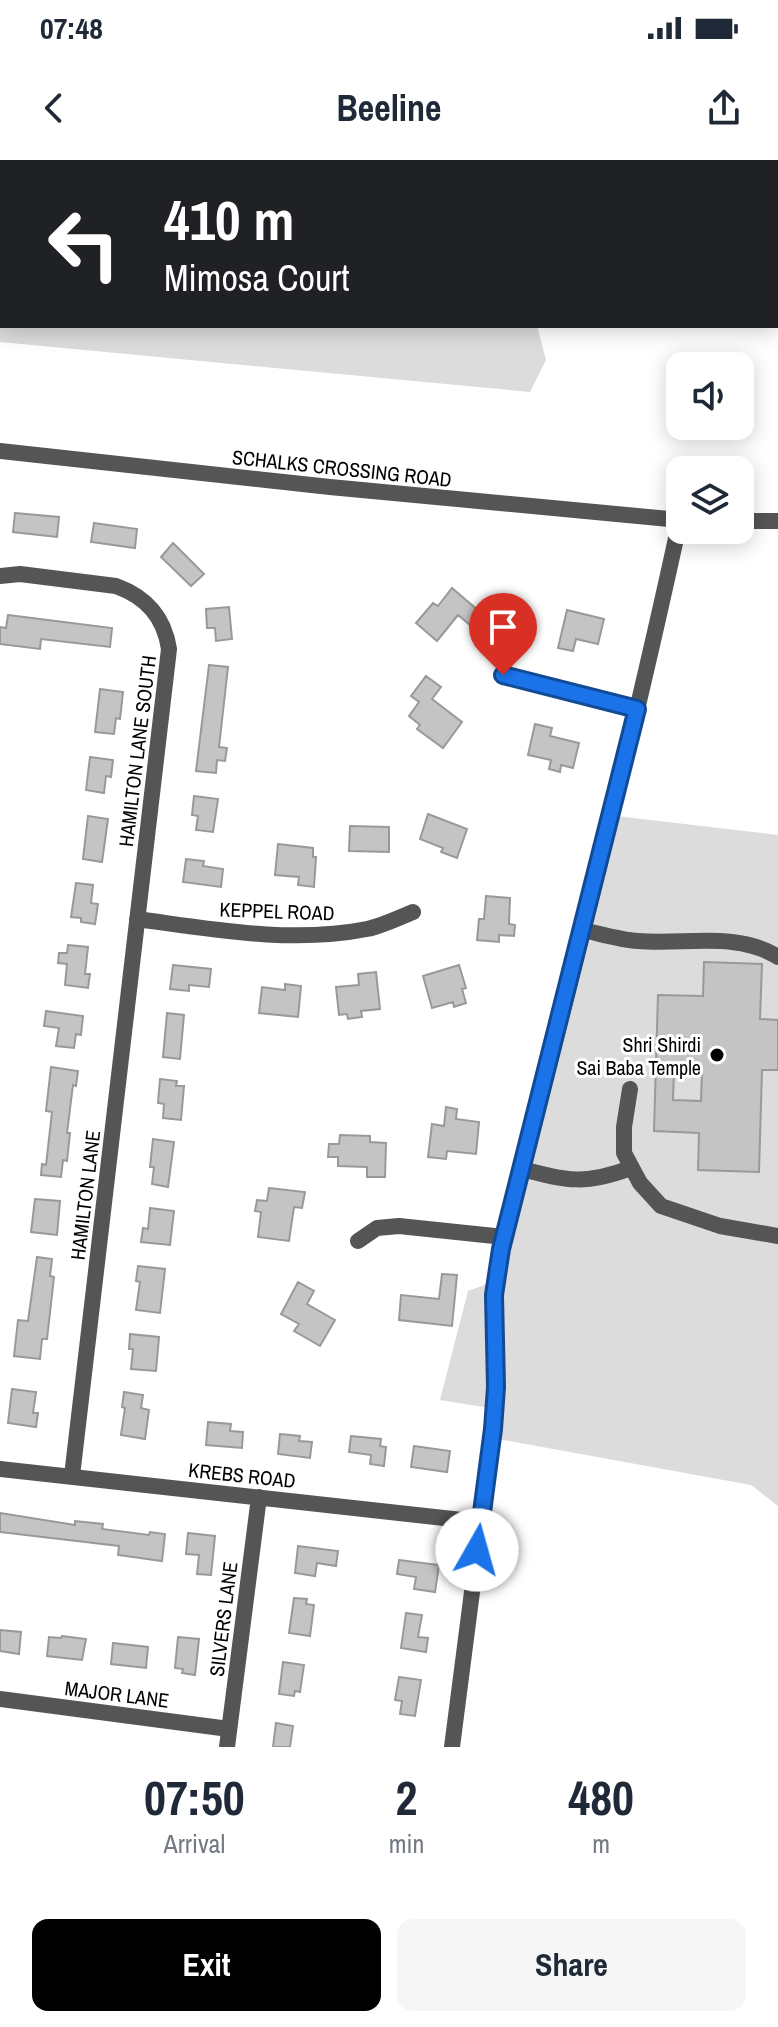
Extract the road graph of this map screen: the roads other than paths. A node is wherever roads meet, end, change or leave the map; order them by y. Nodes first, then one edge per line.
1 (0, 451) edge
2 (666, 519) edge
3 (754, 521) edge
4 (778, 521) edge
5 (675, 544) edge
6 (0, 576) edge
7 (503, 675) dead end
8 (637, 709) junction
9 (413, 912) dead end
10 (137, 919) junction
11 (583, 930) junction
12 (778, 957) edge
13 (630, 1089) dead end
14 (631, 1168) junction
15 (522, 1169) junction
16 (778, 1236) edge
17 (504, 1237) junction
18 (358, 1241) dead end
19 (0, 1469) edge
20 (72, 1476) junction
21 (259, 1497) junction
22 (480, 1522) junction
23 (0, 1699) edge
24 (229, 1729) junction
25 (227, 1747) edge
26 (452, 1747) edge

1 - 2 street, SCHALKS CROSSING ROAD
3 - 4 street
5 - 8 street
6 - 10 street, HAMILTON LANE SOUTH
7 - 8 street
8 - 11 street
9 - 10 street, KEPPEL ROAD
10 - 20 street, HAMILTON LANE
11 - 12 street
11 - 15 street
13 - 14 street
14 - 15 street
14 - 16 street
15 - 17 street
17 - 18 street
17 - 22 street
19 - 20 street, KREBS ROAD
20 - 21 street, KREBS ROAD
21 - 22 street, KREBS ROAD
21 - 24 street, SILVERS LANE
22 - 26 street
23 - 24 street, MAJOR LANE
24 - 25 street, SILVERS LANE

